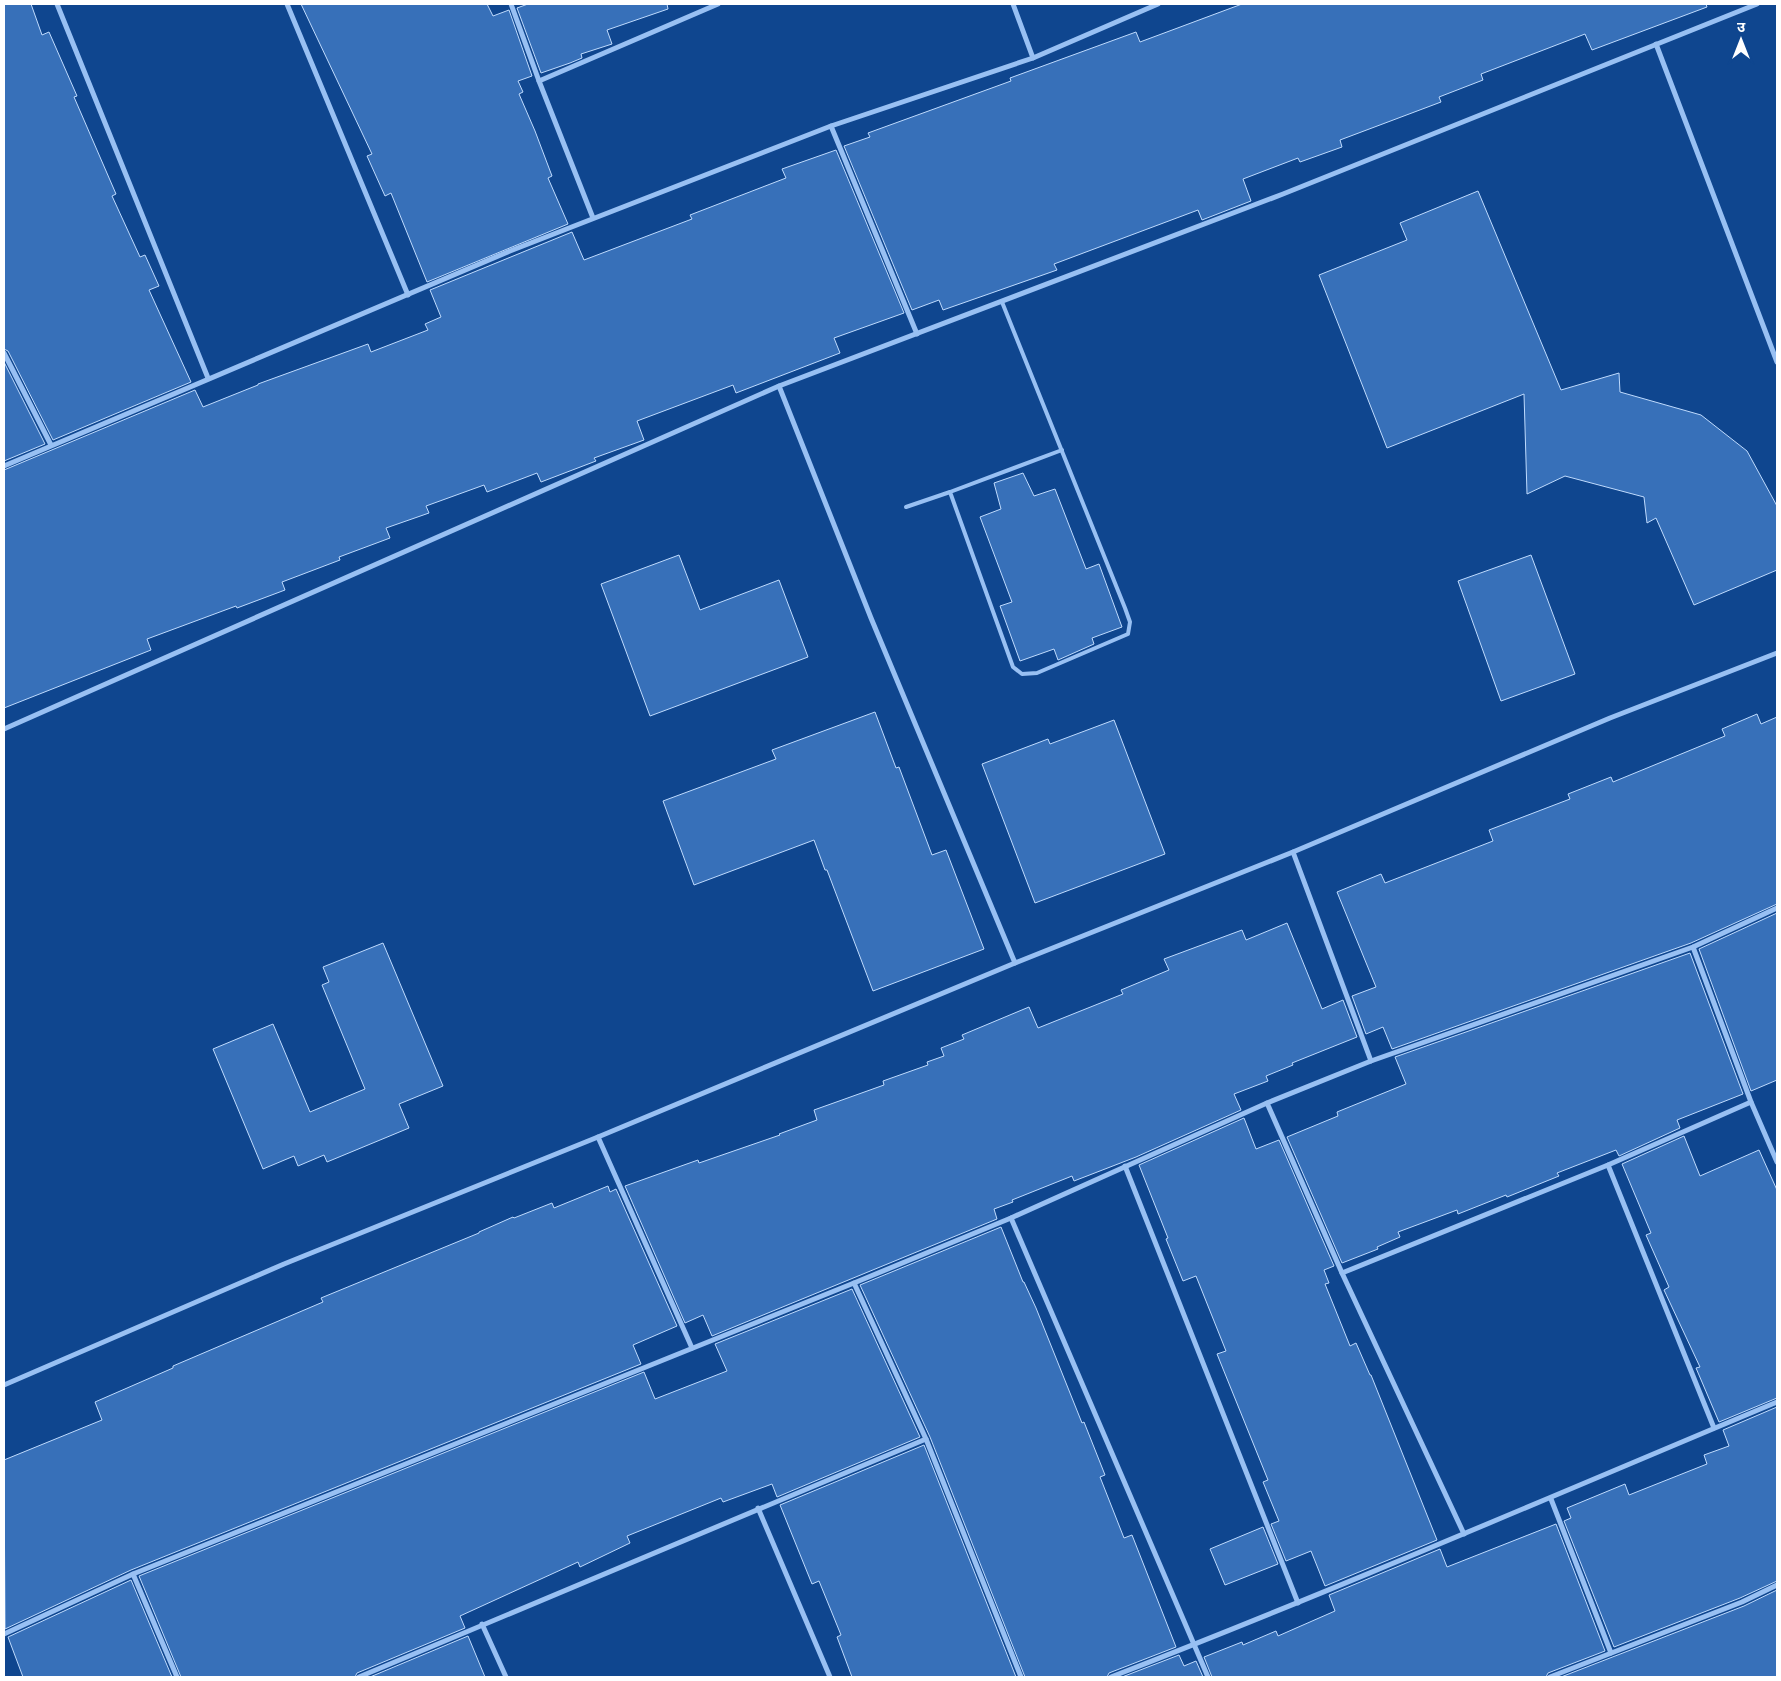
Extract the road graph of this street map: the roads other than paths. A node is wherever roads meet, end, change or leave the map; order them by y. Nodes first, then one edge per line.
1 (57, 4) edge
2 (287, 4) edge
3 (511, 4) edge
4 (718, 4) edge
5 (1013, 4) edge
6 (1158, 4) edge
7 (1757, 4) edge
8 (1656, 44) junction
9 (1033, 58) junction
10 (539, 81) junction
11 (831, 126) junction
12 (593, 218) junction
13 (408, 295) junction
14 (1002, 302) junction
15 (916, 334) junction
16 (4, 352) edge
17 (1777, 362) edge
18 (208, 378) junction
19 (780, 386) junction
20 (51, 446) junction
21 (1062, 450) junction
22 (4, 466) edge
23 (950, 492) junction
24 (906, 507) dead end
25 (1777, 653) edge
26 (4, 729) edge
27 (1292, 852) junction
28 (1777, 908) edge
29 (1693, 947) junction
30 (1016, 963) junction
31 (1371, 1061) junction
32 (1751, 1102) junction
33 (1267, 1103) junction
34 (598, 1137) junction
35 (1777, 1162) edge
36 (1608, 1165) junction
37 (1125, 1166) junction
38 (1011, 1218) junction
39 (1342, 1274) junction
40 (854, 1283) junction
41 (692, 1348) junction
42 (4, 1385) edge
43 (1777, 1402) edge
44 (1714, 1428) junction
45 (926, 1439) junction
46 (1550, 1498) junction
47 (758, 1508) junction
48 (1464, 1534) junction
49 (133, 1574) junction
50 (1777, 1585) edge
51 (1298, 1603) junction
52 (482, 1624) junction
53 (4, 1634) edge
54 (1195, 1644) junction
55 (1611, 1653) junction
56 (177, 1677) edge
57 (359, 1677) edge
58 (506, 1677) edge
59 (830, 1677) edge
60 (1021, 1677) edge
61 (1111, 1677) edge
62 (1208, 1677) edge
63 (1550, 1677) edge

1 - 18 street
2 - 13 street
3 - 10 street
4 - 10 street
5 - 9 street
6 - 9 street
7 - 8 street
8 - 14 street
8 - 17 street
9 - 11 street
10 - 12 street
11 - 12 street
11 - 15 street
12 - 13 street
13 - 18 street
14 - 15 street
14 - 21 lane
15 - 19 street
16 - 20 street
18 - 20 street
19 - 26 street
19 - 30 street
20 - 22 street
21 - 23 lane
21 - 23 lane
23 - 24 lane
25 - 27 street
27 - 30 street
27 - 31 street
28 - 29 street
29 - 31 street
29 - 32 street
30 - 34 street
31 - 33 street
32 - 35 street
32 - 36 street
33 - 37 street
33 - 39 street
34 - 41 street
34 - 42 street
36 - 39 street
36 - 44 street
37 - 38 street
37 - 51 street
38 - 40 street
38 - 54 street
39 - 48 street
40 - 41 street
40 - 45 street
41 - 49 street
43 - 44 street
44 - 46 street
45 - 47 street
45 - 60 street
46 - 48 street
46 - 55 street
47 - 52 street
47 - 59 street
48 - 51 street
49 - 53 street
49 - 56 street
50 - 55 street
51 - 54 street
52 - 57 street
52 - 58 street
54 - 61 street
54 - 62 street
55 - 63 street

